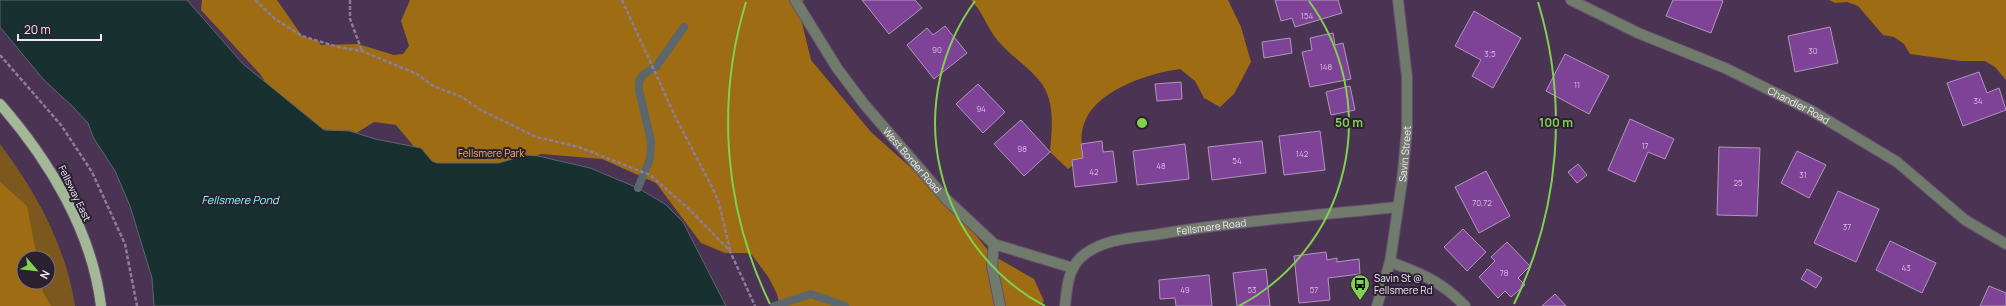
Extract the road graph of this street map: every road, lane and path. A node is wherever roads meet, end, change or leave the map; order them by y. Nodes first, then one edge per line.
1 (255, 0) edge
2 (350, 0) edge
3 (622, 0) edge
4 (795, 0) edge
5 (1398, 0) edge
6 (1571, 0) edge
7 (362, 51) junction
8 (0, 55) edge
9 (0, 104) edge
10 (1398, 207) junction
11 (994, 244) junction
12 (2006, 244) edge
13 (730, 251) junction
14 (1390, 262) junction
15 (1073, 268) junction
16 (755, 305) edge
17 (101, 306) edge
18 (137, 306) edge
19 (1000, 306) edge
20 (1065, 306) edge
21 (1377, 306) edge
22 (1465, 306) edge

1 - 7 path
2 - 7 path
3 - 13 path
4 - 11 street, West Border Road
5 - 10 street, Savin Street
6 - 12 street, Chandler Road
7 - 13 path
8 - 18 path
9 - 17 main road, Fellsway East
10 - 14 street, Savin Street
10 - 15 street, Fellsmere Road
11 - 15 street, West Border Road
11 - 19 street
13 - 16 path
14 - 21 street, Savin Street
14 - 22 street
15 - 20 street, Fellsmere Road

